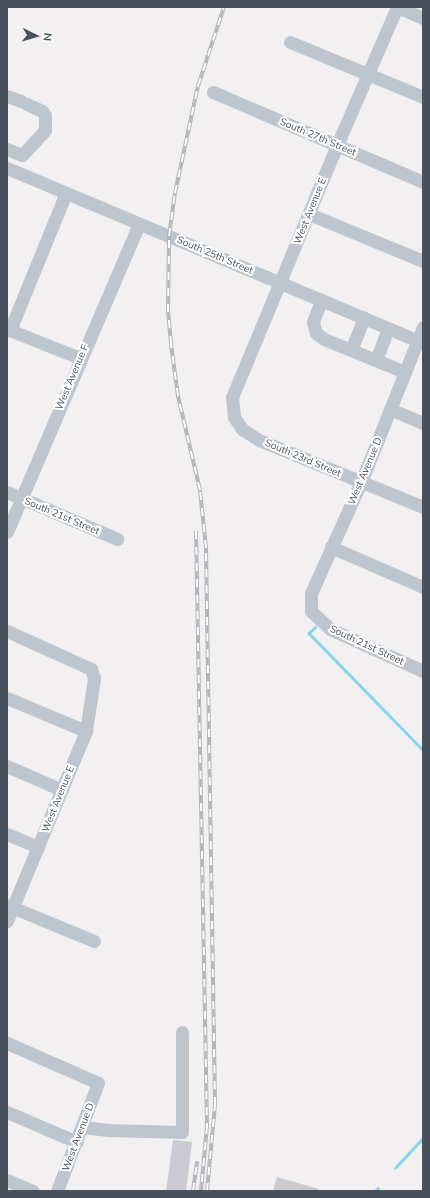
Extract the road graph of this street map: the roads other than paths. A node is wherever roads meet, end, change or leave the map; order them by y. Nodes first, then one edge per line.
1 (398, 7) edge
2 (423, 18) edge
3 (290, 42) dead end
4 (368, 74) junction
5 (213, 92) dead end
6 (7, 96) edge
7 (423, 97) edge
8 (337, 145) junction
9 (7, 149) edge
10 (7, 168) edge
11 (423, 182) edge
12 (66, 193) junction
13 (309, 214) junction
14 (139, 224) junction
15 (423, 261) edge
16 (281, 283) junction
17 (321, 300) junction
18 (364, 318) junction
19 (423, 327) edge
20 (388, 328) junction
21 (8, 329) edge
22 (420, 341) edge
23 (351, 350) junction
24 (80, 358) junction
25 (376, 360) junction
26 (405, 372) junction
27 (390, 409) junction
28 (234, 417) joint
29 (423, 423) edge
30 (361, 482) junction
31 (7, 492) edge
32 (21, 498) junction
33 (423, 507) edge
34 (7, 532) edge
35 (117, 539) dead end
36 (331, 547) junction
37 (423, 587) edge
38 (313, 614) joint
39 (7, 631) edge
40 (423, 671) edge
41 (7, 698) edge
42 (86, 731) junction
43 (7, 766) edge
44 (62, 790) junction
45 (7, 834) edge
46 (38, 847) junction
47 (10, 906) edge
48 (7, 921) edge
49 (94, 941) dead end
50 (182, 1032) dead end
51 (7, 1042) edge
52 (7, 1112) edge
53 (83, 1127) junction
54 (77, 1142) junction
55 (7, 1180) edge
56 (33, 1191) edge
57 (57, 1191) edge

1 - 2 street
1 - 4 street, West Avenue E
3 - 4 street
4 - 7 street
4 - 8 street, West Avenue E
5 - 8 street, South 27th Street
6 - 9 street
8 - 11 street, South 27th Street
8 - 13 street, West Avenue E
10 - 12 street, South 25th Street
12 - 14 street, South 25th Street
12 - 21 street
13 - 15 street
13 - 16 street, West Avenue E
14 - 16 street, South 25th Street
14 - 24 street, West Avenue F
16 - 17 street, South 25th Street
16 - 28 street, West Avenue E
17 - 18 street, South 25th Street
17 - 23 street
18 - 20 street, South 25th Street
18 - 23 street
19 - 22 street, West Avenue D
20 - 22 street, South 25th Street
20 - 25 street
21 - 24 street
22 - 26 street, West Avenue D
23 - 25 street
24 - 32 street, West Avenue F
25 - 26 street
26 - 27 street, West Avenue D
27 - 29 street
27 - 30 street, West Avenue D
28 - 30 street, South 23rd Street
30 - 33 street, South 23rd Street
30 - 36 street, West Avenue D
31 - 32 street, South 21st Street
32 - 34 street, West Avenue F
32 - 35 street, South 21st Street
36 - 37 street
36 - 38 street, West Avenue D
38 - 40 street, South 21st Street
39 - 42 street, West Avenue E
41 - 42 street
42 - 44 street, West Avenue E
43 - 44 street
44 - 46 street, West Avenue E
45 - 46 street
46 - 47 street, West Avenue E
47 - 48 street, West Avenue E
47 - 49 street
50 - 53 street
51 - 53 street, West Avenue D
52 - 54 street
53 - 54 street, West Avenue D
54 - 57 street, West Avenue D
55 - 56 street

